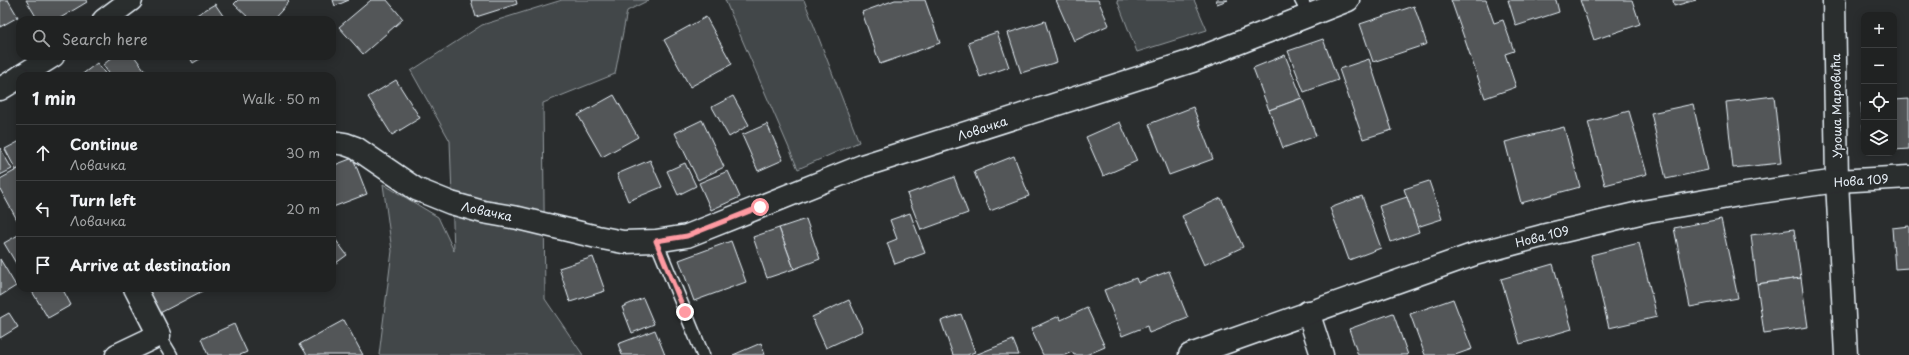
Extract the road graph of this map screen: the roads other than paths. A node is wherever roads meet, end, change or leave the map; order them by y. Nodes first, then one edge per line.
1 (131, 0) edge
2 (1348, 0) edge
3 (1834, 0) edge
4 (1305, 7) edge
5 (109, 16) edge
6 (47, 60) edge
7 (30, 72) edge
8 (16, 80) edge
9 (0, 89) edge
10 (336, 143) edge
11 (1909, 177) edge
12 (1837, 181) junction
13 (656, 241) junction
14 (137, 292) edge
15 (1308, 312) junction
16 (159, 335) junction
17 (117, 355) edge
18 (171, 355) edge
19 (703, 355) edge
20 (1190, 355) edge
21 (1322, 355) edge
22 (1846, 355) edge

1 - 5 street
2 - 4 street, Ловачка
3 - 12 street, Уроша Маровића
4 - 13 street, Ловачка
6 - 7 street
8 - 9 street
10 - 13 street, Ловачка
11 - 12 street, Нова 109
12 - 15 street, Нова 109
12 - 22 street, Уроша Маровића
13 - 19 lane
14 - 16 street
15 - 20 street, Нова 109
15 - 21 street
16 - 17 street
16 - 18 lane

